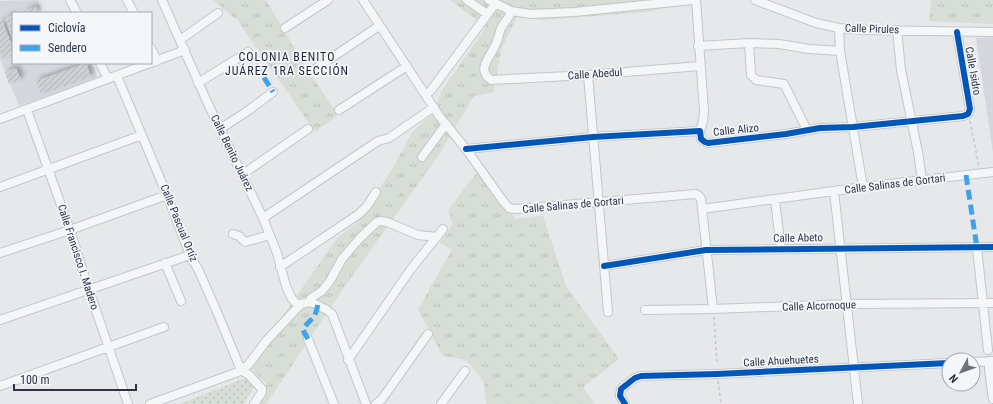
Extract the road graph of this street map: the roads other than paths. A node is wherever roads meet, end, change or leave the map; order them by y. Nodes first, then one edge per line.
1 (70, 0) edge
2 (127, 0) edge
3 (162, 0) edge
4 (328, 0) edge
5 (362, 0) edge
6 (467, 0) edge
7 (695, 0) edge
8 (755, 0) edge
9 (492, 2) edge
10 (511, 11) junction
11 (76, 12) edge
12 (133, 12) edge
13 (218, 13) dead end
14 (487, 14) junction
15 (379, 26) junction
16 (285, 28) dead end
17 (839, 28) junction
18 (897, 30) junction
19 (957, 32) junction
20 (993, 32) edge
21 (180, 40) junction
22 (749, 43) junction
23 (698, 46) junction
24 (152, 50) edge
25 (185, 50) junction
26 (840, 51) junction
27 (248, 52) dead end
28 (157, 61) junction
29 (152, 63) edge
30 (100, 64) edge
31 (149, 64) edge
32 (407, 66) junction
33 (700, 66) junction
34 (312, 71) dead end
35 (588, 75) junction
36 (118, 76) junction
37 (108, 79) junction
38 (198, 83) junction
39 (273, 92) dead end
40 (426, 95) junction
41 (434, 107) junction
42 (26, 110) junction
43 (339, 110) dead end
44 (968, 114) joint
45 (0, 119) edge
46 (911, 121) junction
47 (446, 124) junction
48 (853, 127) junction
49 (220, 129) junction
50 (308, 129) dead end
51 (807, 130) junction
52 (700, 131) junction
53 (142, 135) junction
54 (593, 137) junction
55 (466, 149) junction
56 (422, 157) dead end
57 (48, 169) junction
58 (993, 172) edge
59 (243, 174) junction
60 (922, 180) junction
61 (0, 187) edge
62 (863, 187) junction
63 (834, 191) junction
64 (376, 192) dead end
65 (167, 195) junction
66 (774, 200) junction
67 (600, 203) junction
68 (702, 209) junction
69 (263, 218) junction
70 (443, 229) dead end
71 (70, 230) junction
72 (233, 234) dead end
73 (270, 235) junction
74 (437, 237) junction
75 (993, 247) edge
76 (781, 248) junction
77 (841, 248) junction
78 (977, 248) junction
79 (706, 250) junction
80 (0, 253) edge
81 (190, 255) junction
82 (165, 264) junction
83 (604, 266) junction
84 (280, 267) junction
85 (89, 290) junction
86 (180, 301) dead end
87 (309, 302) junction
88 (984, 303) junction
89 (993, 303) edge
90 (847, 304) junction
91 (298, 306) junction
92 (645, 310) dead end
93 (713, 310) junction
94 (608, 312) dead end
95 (0, 320) edge
96 (164, 327) dead end
97 (428, 334) dead end
98 (308, 340) dead end
99 (109, 346) junction
100 (988, 350) dead end
101 (348, 360) junction
102 (991, 361) edge
103 (981, 362) edge
104 (941, 363) edge
105 (854, 368) junction
106 (241, 370) junction
107 (465, 371) dead end
108 (0, 386) edge
109 (993, 399) edge
110 (128, 404) edge
111 (150, 404) edge
112 (254, 404) edge
113 (334, 404) edge
114 (366, 404) edge
115 (376, 404) edge
116 (441, 404) edge
117 (625, 404) edge
118 (858, 404) edge

1 - 11 street
2 - 12 street
3 - 21 street, Calle Benito Juárez
4 - 16 street
5 - 15 street, Calle Salinas de Gortari
6 - 14 street
7 - 10 street
7 - 23 street
8 - 17 street, Calle Pirules
9 - 10 street
9 - 14 street
10 - 35 street, Calle Abedul
13 - 21 street
14 - 40 street
15 - 32 street, Calle Salinas de Gortari
15 - 34 street
17 - 18 street, Calle Pirules
17 - 26 street
18 - 19 street, Calle Pirules
18 - 46 street
19 - 20 street, Calle Pirules
19 - 44 street, Calle Isidro
21 - 25 street, Calle Benito Juárez
22 - 23 street
22 - 26 street
22 - 51 street
23 - 33 street
24 - 28 street
25 - 28 street
25 - 38 street, Calle Benito Juárez
26 - 48 street
27 - 38 street
28 - 29 street
30 - 37 street
31 - 36 street
32 - 40 street, Calle Salinas de Gortari
32 - 43 street
33 - 35 street, Calle Abedul
33 - 52 street
35 - 54 street
36 - 37 street
36 - 53 street, Calle Pascual Ortíz
37 - 42 street
38 - 49 street, Calle Benito Juárez
39 - 49 street
40 - 41 street, Calle Salinas de Gortari
41 - 47 street, Calle Salinas de Gortari
41 - 69 street
42 - 45 street
42 - 57 street, Calle Francisco I. Madero
44 - 46 street, Calle Alizo
46 - 48 street, Calle Alizo
46 - 60 street
47 - 55 street, Calle Salinas de Gortari
47 - 56 street
48 - 51 street, Calle Alizo
48 - 62 street
49 - 59 street, Calle Benito Juárez
50 - 59 street
51 - 52 street, Calle Alizo
52 - 54 street, Calle Alizo
53 - 57 street
53 - 65 street, Calle Pascual Ortíz
54 - 55 street, Calle Alizo
54 - 67 street
55 - 67 street, Calle Salinas de Gortari
57 - 61 street
57 - 71 street, Calle Francisco I. Madero
58 - 60 street, Calle Salinas de Gortari
59 - 69 street, Calle Benito Juárez
60 - 62 street, Calle Salinas de Gortari
62 - 63 street, Calle Salinas de Gortari
63 - 66 street, Calle Salinas de Gortari
63 - 77 street
64 - 84 street
65 - 71 street
65 - 81 street, Calle Pascual Ortíz
66 - 68 street, Calle Salinas de Gortari
66 - 76 street
67 - 68 street, Calle Salinas de Gortari
67 - 83 street
68 - 79 street
69 - 73 street, Calle Benito Juárez
70 - 74 street
71 - 80 street
71 - 85 street, Calle Francisco I. Madero
72 - 73 street
73 - 84 street, Calle Benito Juárez
74 - 87 street
74 - 101 street
75 - 78 street, Calle Abeto
76 - 77 street, Calle Abeto
76 - 79 street, Calle Abeto
77 - 78 street, Calle Abeto
77 - 90 street
78 - 88 street
79 - 83 street, Calle Abeto
79 - 93 street
81 - 82 street
81 - 106 street, Calle Pascual Ortíz
82 - 85 street
82 - 86 street
83 - 94 street
84 - 91 street, Calle Benito Juárez
85 - 95 street
85 - 99 street, Calle Francisco I. Madero
87 - 91 street
87 - 101 street
88 - 89 street, Calle Alcornoque
88 - 90 street, Calle Alcornoque
88 - 100 street
90 - 93 street, Calle Alcornoque
90 - 105 street
91 - 106 street
92 - 93 street, Calle Alcornoque
96 - 99 street
97 - 115 street
98 - 113 street
99 - 108 street
99 - 110 street, Calle Francisco I. Madero
101 - 114 street
102 - 103 street
102 - 109 street
104 - 105 street, Calle Ahuehuetes
105 - 117 street, Calle Ahuehuetes
105 - 118 street
106 - 111 street
106 - 112 street
107 - 116 street

